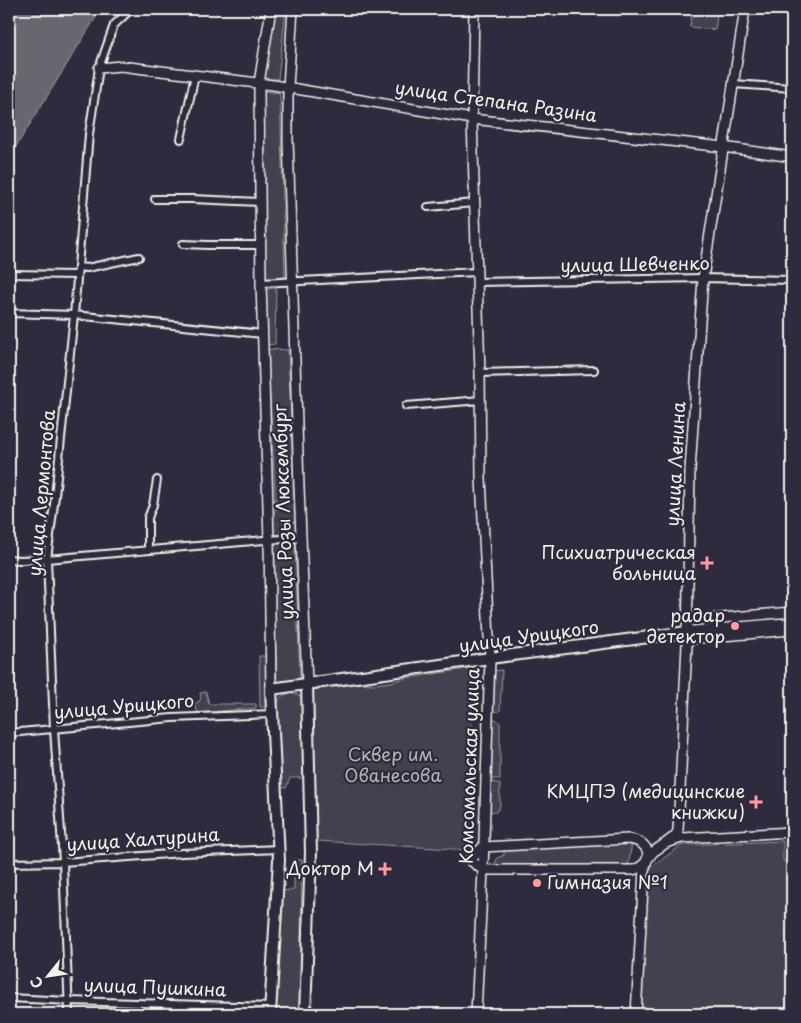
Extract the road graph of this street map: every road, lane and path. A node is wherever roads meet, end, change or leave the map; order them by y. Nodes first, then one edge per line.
1 (131, 9) edge
2 (271, 9) edge
3 (293, 9) edge
4 (474, 9) edge
5 (745, 9) edge
6 (99, 68) junction
7 (196, 75) junction
8 (259, 83) junction
9 (733, 84) junction
10 (288, 87) junction
11 (792, 88) edge
12 (472, 118) junction
13 (181, 140) dead end
14 (723, 147) junction
15 (792, 157) edge
16 (155, 199) dead end
17 (260, 202) junction
18 (475, 203) junction
19 (428, 207) dead end
20 (183, 244) dead end
21 (261, 245) junction
22 (139, 258) dead end
23 (78, 267) junction
24 (9, 274) edge
25 (77, 275) junction
26 (478, 277) junction
27 (703, 278) junction
28 (292, 280) junction
29 (792, 280) edge
30 (261, 283) junction
31 (9, 313) edge
32 (74, 315) junction
33 (262, 334) junction
34 (594, 370) dead end
35 (480, 373) junction
36 (481, 400) junction
37 (406, 406) dead end
38 (157, 480) dead end
39 (301, 538) junction
40 (269, 540) junction
41 (148, 550) junction
42 (9, 559) edge
43 (47, 559) junction
44 (792, 612) edge
45 (687, 621) junction
46 (792, 623) edge
47 (792, 630) edge
48 (687, 636) junction
49 (490, 658) junction
50 (307, 684) junction
51 (271, 689) junction
52 (272, 714) junction
53 (54, 730) junction
54 (9, 733) edge
55 (792, 832) edge
56 (666, 843) junction
57 (483, 847) junction
58 (279, 849) junction
59 (647, 860) junction
60 (63, 862) junction
61 (9, 863) edge
62 (483, 870) junction
63 (9, 998) edge
64 (69, 1001) junction
65 (270, 1010) edge
66 (70, 1014) edge
67 (305, 1014) edge
68 (476, 1014) edge
69 (636, 1014) edge

1 - 6 street, улица Лермонтова
2 - 8 main road, улица Розы Люксембург
3 - 10 main road, улица Розы Люксембург
4 - 12 main road, Комсомольская улица
5 - 9 main road, улица Ленина
6 - 7 main road, улица Степана Разина
6 - 23 street, улица Лермонтова
7 - 8 main road, улица Степана Разина
7 - 13 street
8 - 10 main road, улица Степана Разина
8 - 17 main road, улица Розы Люксембург
9 - 11 street
9 - 14 main road, улица Ленина
10 - 12 main road, улица Степана Разина
10 - 28 main road, улица Розы Люксембург
12 - 14 main road, улица Степана Разина
12 - 18 main road, Комсомольская улица
14 - 15 main road, улица Степана Разина
14 - 27 main road, улица Ленина
16 - 17 street
17 - 21 main road, улица Розы Люксембург
18 - 19 street
18 - 26 main road, Комсомольская улица
20 - 21 street
21 - 30 main road, улица Розы Люксембург
22 - 23 street
23 - 25 street, улица Лермонтова
24 - 25 street
25 - 32 street, улица Лермонтова
26 - 27 street, улица Шевченко
26 - 28 street, улица Шевченко
26 - 35 main road, Комсомольская улица
27 - 29 street, улица Шевченко
27 - 45 main road, улица Ленина
28 - 30 street, улица Шевченко
28 - 39 main road, улица Розы Люксембург
30 - 33 main road, улица Розы Люксембург
31 - 32 street
32 - 33 street
32 - 43 street, улица Лермонтова
33 - 40 main road, улица Розы Люксембург
34 - 35 street
35 - 36 main road, Комсомольская улица
36 - 37 street
36 - 49 main road, Комсомольская улица
38 - 41 street
39 - 40 street
39 - 50 main road, улица Розы Люксембург
40 - 41 street
40 - 51 main road, улица Розы Люксембург
41 - 43 street
42 - 43 street
43 - 53 street, улица Лермонтова
44 - 45 main road
45 - 48 main road, улица Ленина
46 - 48 main road, улица Урицкого
47 - 48 main road, улица Урицкого
48 - 49 main road, улица Урицкого
48 - 56 main road, улица Ленина
49 - 50 main road, улица Урицкого
49 - 57 main road, Комсомольская улица
50 - 51 main road, улица Урицкого
50 - 67 main road, улица Розы Люксембург
51 - 52 main road, улица Розы Люксембург
52 - 53 street, улица Урицкого
52 - 58 main road, улица Розы Люксембург
53 - 54 street, улица Урицкого
53 - 60 street, улица Лермонтова
55 - 56 main road
56 - 59 main road
57 - 59 main road
57 - 62 main road, Комсомольская улица
57 - 62 main road
58 - 60 street, улица Халтурина
58 - 65 main road, улица Розы Люксембург
59 - 62 main road
59 - 69 main road
60 - 61 street, улица Халтурина
60 - 64 street, улица Лермонтова
62 - 68 main road, Комсомольская улица
63 - 64 street, улица Пушкина
64 - 65 street, улица Пушкина
64 - 66 street, улица Лермонтова

